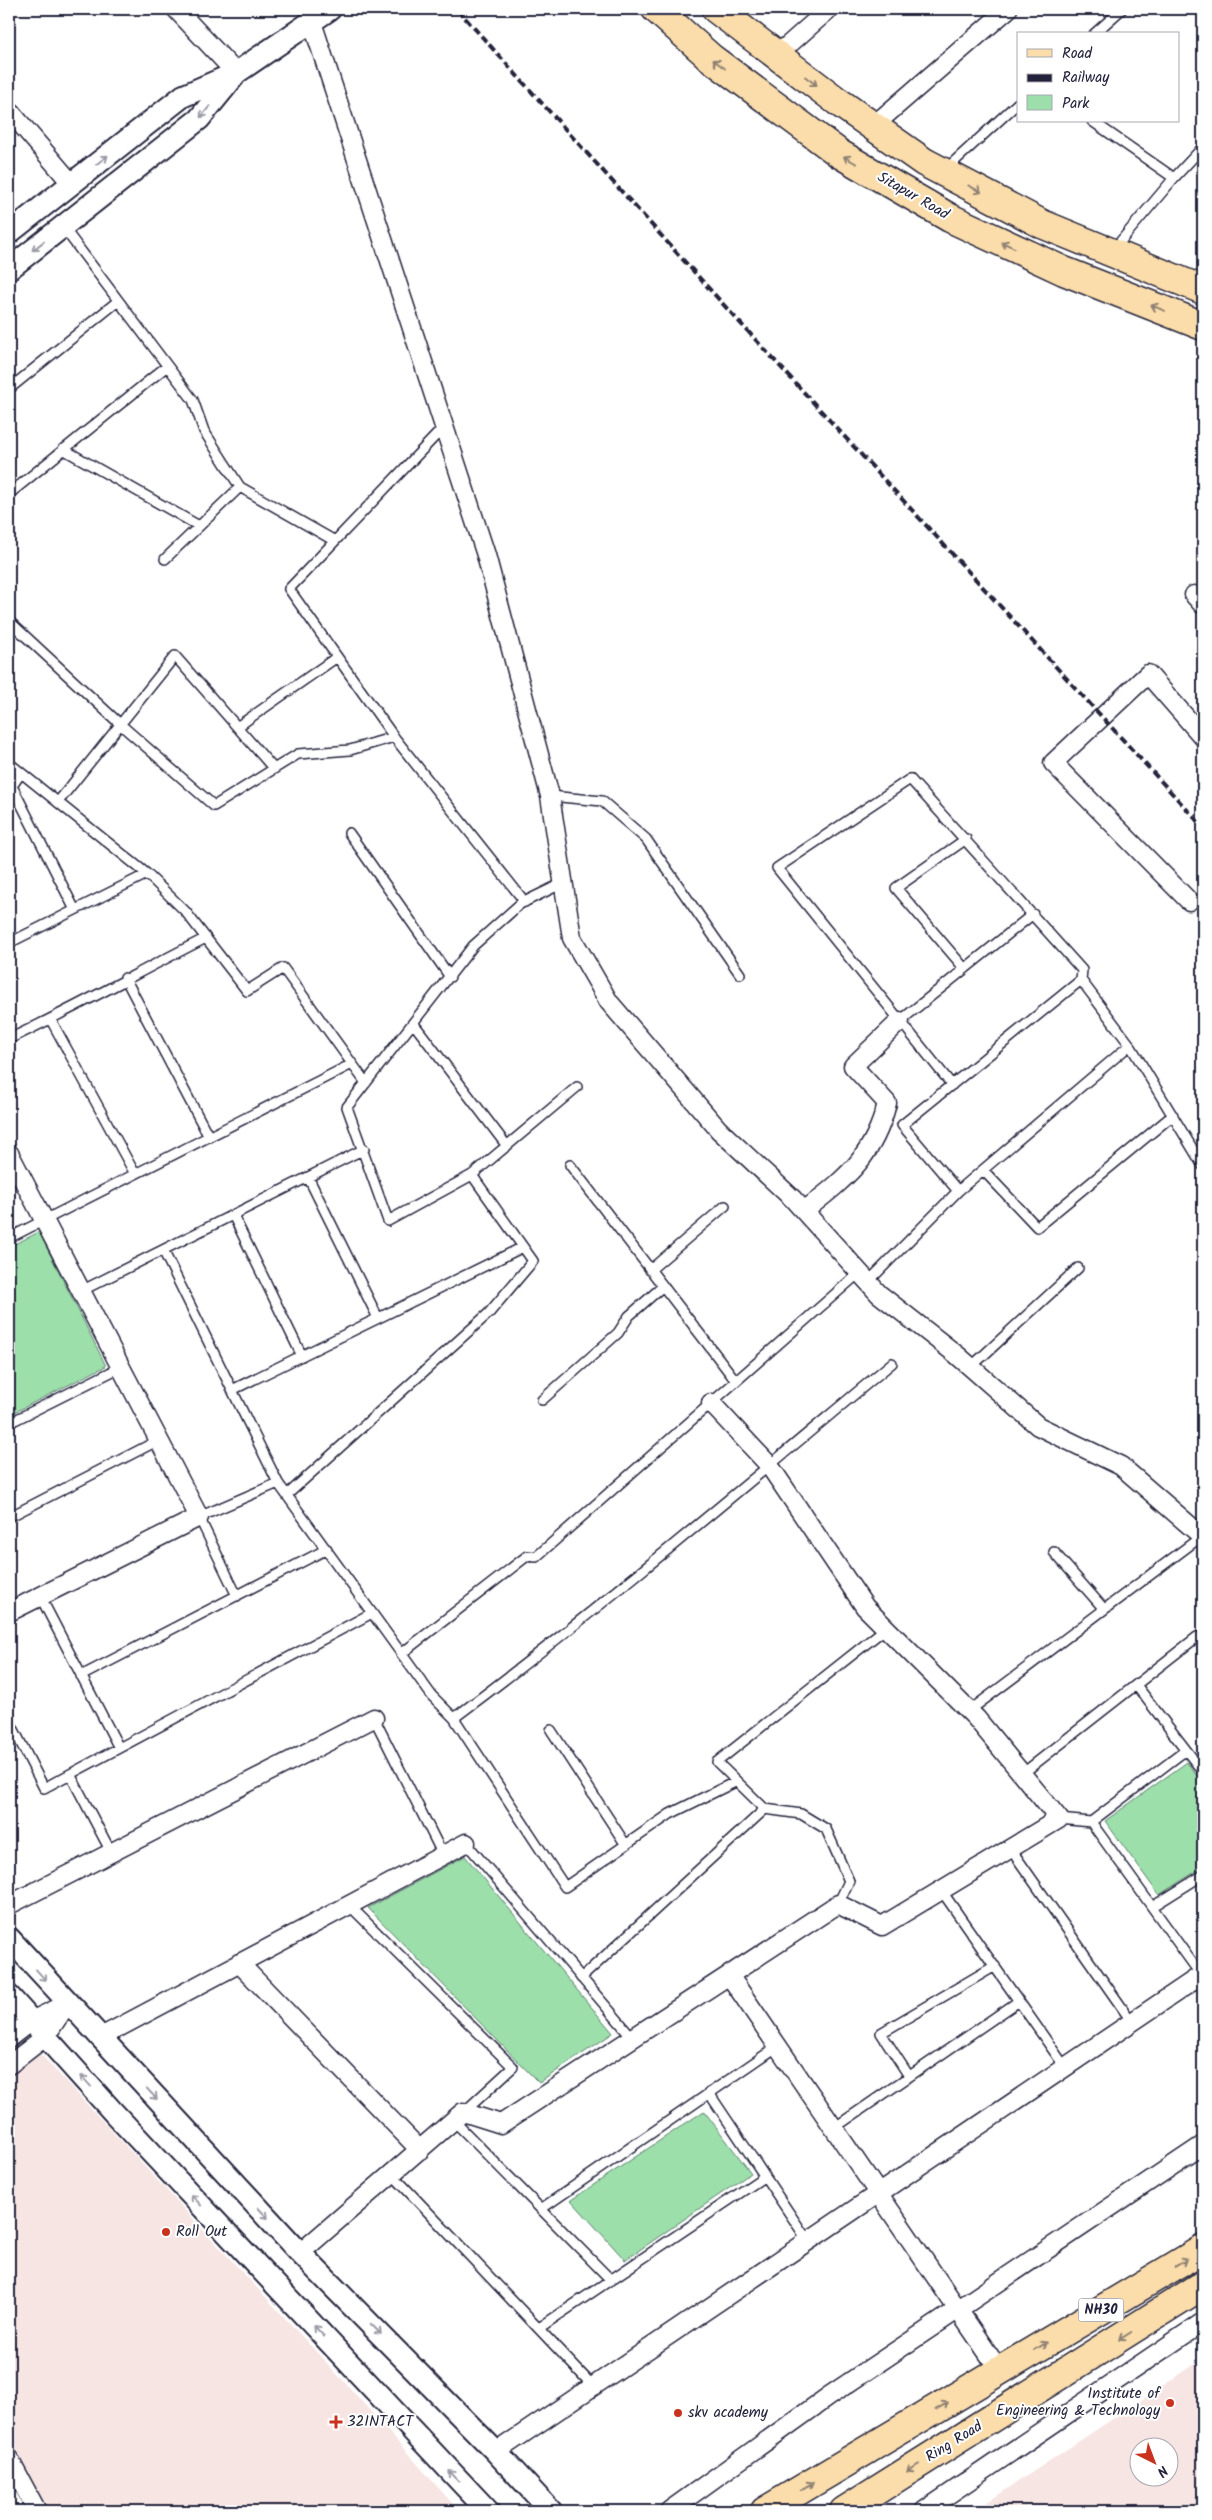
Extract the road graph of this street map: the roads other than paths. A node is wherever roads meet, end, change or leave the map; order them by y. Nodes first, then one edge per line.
1 (176, 9) edge
2 (330, 9) edge
3 (656, 9) edge
4 (716, 9) edge
5 (829, 9) edge
6 (1008, 9) edge
7 (1122, 9) edge
8 (312, 22) junction
9 (1096, 32) edge
10 (777, 55) junction
11 (236, 73) junction
12 (1017, 104) edge
13 (9, 110) edge
14 (1093, 122) edge
15 (873, 126) junction
16 (1203, 147) edge
17 (943, 172) junction
18 (1174, 178) junction
19 (72, 184) junction
20 (63, 227) junction
21 (9, 233) edge
22 (1111, 252) junction
23 (9, 269) edge
24 (1202, 288) edge
25 (118, 302) junction
26 (1203, 326) edge
27 (167, 366) junction
28 (9, 389) edge
29 (444, 427) junction
30 (62, 449) junction
31 (240, 487) junction
32 (9, 494) edge
33 (200, 526) junction
34 (335, 541) junction
35 (165, 559) dead end
36 (9, 621) edge
37 (337, 657) junction
38 (120, 724) junction
39 (237, 727) junction
40 (394, 737) junction
41 (1203, 737) edge
42 (9, 763) edge
43 (274, 768) junction
44 (21, 773) junction
45 (550, 796) junction
46 (58, 802) junction
47 (349, 833) dead end
48 (966, 839) junction
49 (147, 874) junction
50 (564, 883) junction
51 (1189, 901) dead end
52 (525, 902) junction
53 (75, 910) junction
54 (1033, 914) junction
55 (206, 938) junction
56 (9, 944) edge
57 (965, 969) junction
58 (740, 974) dead end
59 (450, 977) junction
60 (125, 978) junction
61 (1081, 980) junction
62 (50, 1020) junction
63 (900, 1021) junction
64 (414, 1024) junction
65 (9, 1039) edge
66 (1130, 1045) junction
67 (352, 1064) junction
68 (366, 1083) junction
69 (952, 1085) junction
70 (577, 1087) dead end
71 (1173, 1115) junction
72 (209, 1137) junction
73 (507, 1146) junction
74 (364, 1150) junction
75 (9, 1153) edge
76 (570, 1165) dead end
77 (1203, 1166) edge
78 (983, 1170) junction
79 (135, 1174) junction
80 (472, 1175) junction
81 (308, 1178) junction
82 (958, 1191) junction
83 (725, 1206) dead end
84 (804, 1211) junction
85 (233, 1215) junction
86 (44, 1221) junction
87 (9, 1238) edge
88 (523, 1247) junction
89 (162, 1250) junction
90 (1078, 1268) dead end
91 (650, 1270) junction
92 (864, 1278) junction
93 (663, 1286) junction
94 (81, 1291) junction
95 (378, 1318) junction
96 (302, 1356) junction
97 (892, 1363) dead end
98 (121, 1367) junction
99 (971, 1367) junction
100 (736, 1381) junction
101 (232, 1390) junction
102 (542, 1400) dead end
103 (711, 1403) junction
104 (9, 1423) edge
105 (159, 1440) junction
106 (769, 1465) junction
107 (278, 1483) junction
108 (288, 1494) junction
109 (9, 1517) edge
110 (199, 1517) junction
111 (1203, 1536) edge
112 (327, 1549) junction
113 (1054, 1552) dead end
114 (40, 1596) junction
115 (237, 1596) junction
116 (1104, 1610) junction
117 (9, 1612) edge
118 (372, 1613) junction
119 (886, 1628) junction
120 (1203, 1639) edge
121 (401, 1654) junction
122 (82, 1676) junction
123 (1136, 1685) junction
124 (969, 1711) junction
125 (374, 1718) joint
126 (454, 1718) junction
127 (9, 1720) edge
128 (551, 1730) dead end
129 (119, 1748) junction
130 (1186, 1750) junction
131 (1203, 1772) edge
132 (70, 1774) junction
133 (1022, 1774) junction
134 (735, 1782) junction
135 (765, 1810) junction
136 (1059, 1819) junction
137 (1091, 1822) junction
138 (466, 1843) joint
139 (626, 1845) junction
140 (1010, 1848) junction
141 (111, 1852) junction
142 (443, 1855) junction
143 (1203, 1875) edge
144 (942, 1890) junction
145 (838, 1904) junction
146 (9, 1905) edge
147 (349, 1905) junction
148 (1152, 1907) junction
149 (9, 1938) edge
150 (239, 1963) junction
151 (994, 1966) junction
152 (1202, 1974) edge
153 (729, 1975) junction
154 (582, 1978) junction
155 (9, 1996) edge
156 (1019, 2001) junction
157 (67, 2004) junction
158 (31, 2021) junction
159 (1132, 2022) junction
160 (45, 2037) junction
161 (9, 2038) edge
162 (99, 2038) junction
163 (633, 2038) junction
164 (778, 2046) junction
165 (9, 2065) edge
166 (1065, 2067) junction
167 (910, 2076) junction
168 (710, 2093) junction
169 (459, 2116) junction
170 (834, 2128) junction
171 (1203, 2145) edge
172 (420, 2150) junction
173 (392, 2174) junction
174 (765, 2176) junction
175 (879, 2193) junction
176 (541, 2209) junction
177 (808, 2241) junction
178 (1203, 2250) edge
179 (300, 2253) junction
180 (611, 2280) junction
181 (1203, 2285) edge
182 (1203, 2302) edge
183 (958, 2310) junction
184 (1166, 2310) junction
185 (1203, 2322) edge
186 (538, 2328) junction
187 (1000, 2372) junction
188 (594, 2387) junction
189 (496, 2452) junction
190 (9, 2459) edge
191 (9, 2498) edge
192 (16, 2511) edge
193 (37, 2511) edge
194 (488, 2511) edge
195 (550, 2511) edge
196 (669, 2511) edge
197 (765, 2511) edge
198 (844, 2511) edge
199 (924, 2511) edge

1 - 11 street
2 - 8 street
26 -> 3 main road, Sitapur Road
4 - 10 main road
5 - 10 street
6 - 15 street
7 - 9 lane
8 - 11 street
8 - 29 street
10 -> 15 main road
19 -> 11 street
11 -> 20 street
12 - 17 lane
13 - 19 street
14 - 18 lane
15 - 17 main road
16 - 18 lane
17 -> 22 main road
18 - 22 lane
19 - 21 street
20 -> 23 street
20 - 25 lane
22 - 24 main road
25 - 27 lane
25 - 28 lane
27 - 30 lane
27 - 31 lane
29 - 34 lane
29 - 45 street
30 - 32 lane
30 - 33 lane
31 - 33 lane
31 - 34 lane
33 - 35 lane
34 - 37 lane
36 - 38 lane
37 - 39 lane
37 - 40 lane
38 - 39 lane
38 - 43 lane
38 - 46 lane
39 - 43 lane
40 - 43 lane
40 - 52 lane
41 - 51 street
42 - 44 lane
44 - 46 lane
44 - 53 lane
45 - 50 street
45 - 58 lane
46 - 49 lane
47 - 59 lane
48 - 54 lane
48 - 57 lane
48 - 63 lane
49 - 53 lane
49 - 55 lane
50 - 52 lane
50 - 84 street
52 - 59 lane
53 - 56 lane
54 - 57 lane
54 - 61 lane
55 - 60 lane
55 - 67 lane
57 - 63 lane
59 - 64 lane
60 - 62 lane
60 - 72 lane
61 - 66 lane
61 - 69 lane
62 - 65 lane
62 - 79 lane
63 - 69 lane
63 - 84 street
64 - 68 lane
64 - 73 lane
66 - 71 lane
66 - 78 lane
67 - 68 lane
67 - 72 lane
68 - 74 lane
69 - 82 lane
70 - 73 lane
71 - 77 lane
71 - 78 lane
72 - 79 lane
73 - 80 lane
74 - 80 lane
74 - 81 lane
75 - 86 street
76 - 91 lane
78 - 82 lane
79 - 86 lane
80 - 88 lane
81 - 85 lane
81 - 95 lane
82 - 92 lane
83 - 91 lane
84 - 92 street
85 - 89 lane
85 - 96 lane
86 - 87 lane
86 - 94 street
88 - 95 lane
88 - 108 lane
89 - 94 lane
89 - 101 lane
90 - 99 lane
91 - 93 lane
92 - 99 street
92 - 100 lane
93 - 100 lane
93 - 102 lane
94 - 98 street
95 - 96 lane
96 - 101 lane
97 - 106 lane
98 - 104 lane
98 - 105 street
99 - 111 street
100 - 103 lane
101 - 107 lane
103 - 106 street
103 - 121 lane
105 - 109 lane
105 - 110 street
106 - 119 street
106 - 126 lane
107 - 108 lane
107 - 110 lane
108 - 112 lane
110 - 114 street
110 - 115 lane
111 - 116 lane
112 - 115 lane
112 - 118 lane
113 - 116 lane
114 - 117 street
114 - 122 lane
115 - 122 lane
116 - 124 lane
118 - 121 lane
118 - 129 lane
119 - 124 street
119 - 134 lane
120 - 123 lane
121 - 126 lane
122 - 129 lane
123 - 130 lane
123 - 133 lane
124 - 133 street
125 - 141 street
125 - 142 lane
126 - 139 lane
127 - 132 lane
128 - 139 lane
129 - 132 lane
130 - 131 lane
130 - 137 lane
132 - 141 lane
133 - 136 street
134 - 135 lane
134 - 139 lane
135 - 145 lane
135 - 154 lane
136 - 137 lane
136 - 140 street
137 - 148 lane
138 - 142 street
138 - 154 lane
140 - 144 street
140 - 159 lane
141 - 146 street
142 - 147 street
143 - 148 lane
144 - 145 street
144 - 151 lane
145 - 153 street
147 - 150 street
147 - 169 lane
148 - 152 lane
149 -> 157 street
150 - 162 street
150 - 172 street
151 - 156 lane
151 - 167 lane
152 - 159 street
153 - 163 street
153 - 164 street
154 - 163 lane
155 - 158 street
156 - 166 lane
156 - 167 lane
157 - 158 street
157 - 160 street
157 - 162 street
158 - 160 street
158 - 161 street
159 - 166 street
160 - 165 street
194 -> 160 street
162 -> 179 street
163 - 169 street
164 - 168 lane
164 - 170 street
166 - 175 street
167 - 170 lane
168 - 174 lane
168 - 176 lane
169 - 172 street
169 - 176 lane
170 - 175 street
171 - 183 street
172 - 173 street
173 - 179 street
173 - 186 lane
174 - 177 lane
174 - 180 lane
175 - 177 street
175 - 183 street
176 - 180 lane
177 - 188 street
187 -> 178 main road, NH30
179 -> 189 street
180 - 186 lane
181 - 184 main road, NH30
182 - 184 street
183 - 187 street
183 - 196 street
184 -> 198 main road, Ring Road / NH30
185 - 199 street
186 - 188 lane
197 -> 187 main road, NH30
188 - 189 street
189 - 195 street
190 - 193 street
191 - 192 street

